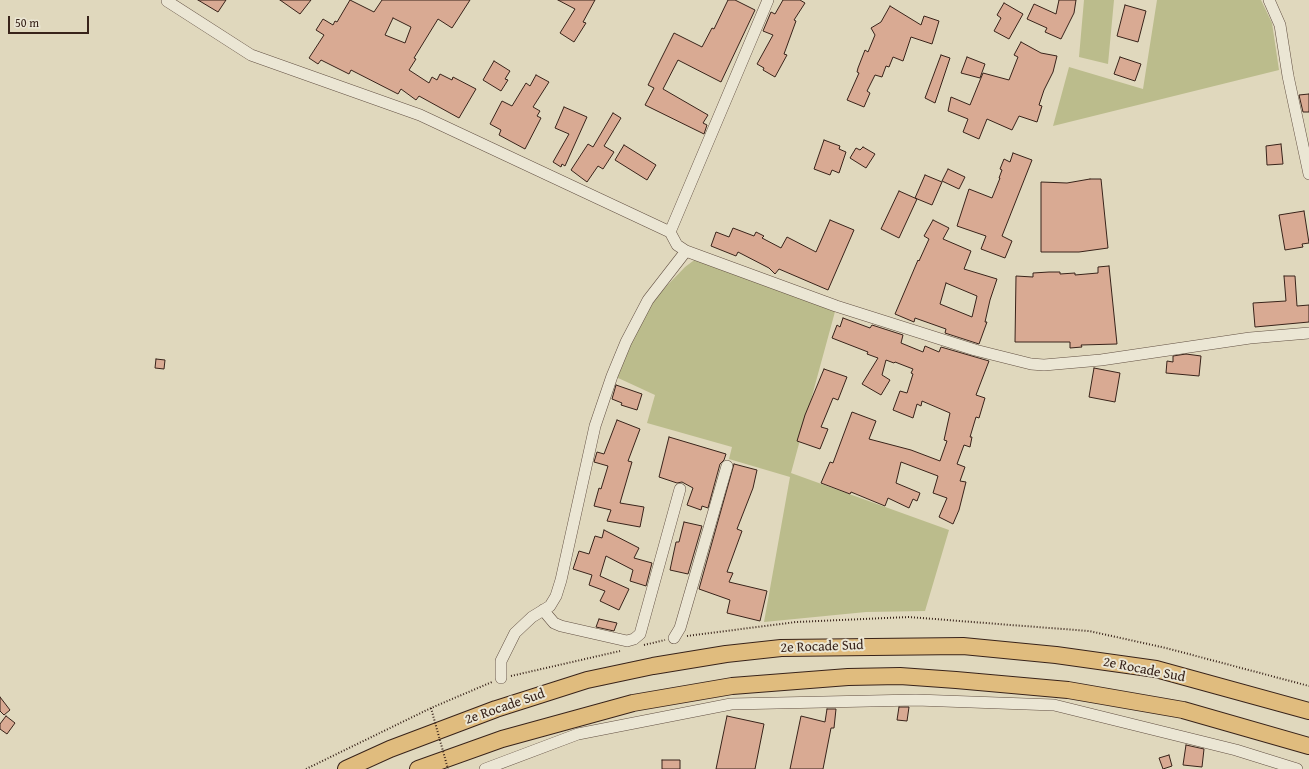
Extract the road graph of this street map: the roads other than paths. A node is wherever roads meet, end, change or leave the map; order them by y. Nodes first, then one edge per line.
1 (166, 0) edge
2 (768, 0) edge
3 (1269, 0) edge
4 (1309, 174) edge
5 (670, 232) junction
6 (686, 250) junction
7 (1309, 333) edge
8 (727, 466) dead end
9 (680, 489) dead end
10 (543, 610) junction
11 (674, 638) dead end
12 (501, 678) dead end
13 (1309, 711) edge
14 (1309, 746) edge
15 (346, 769) edge
16 (418, 769) edge
17 (484, 769) edge
18 (1297, 769) edge

1 - 5 street
2 - 5 street
3 - 4 street
5 - 6 street
6 - 7 street
6 - 10 street
8 - 11 street
9 - 10 street
10 - 12 street
13 - 15 highway, 2e Rocade Sud
14 - 16 highway
17 - 18 street

